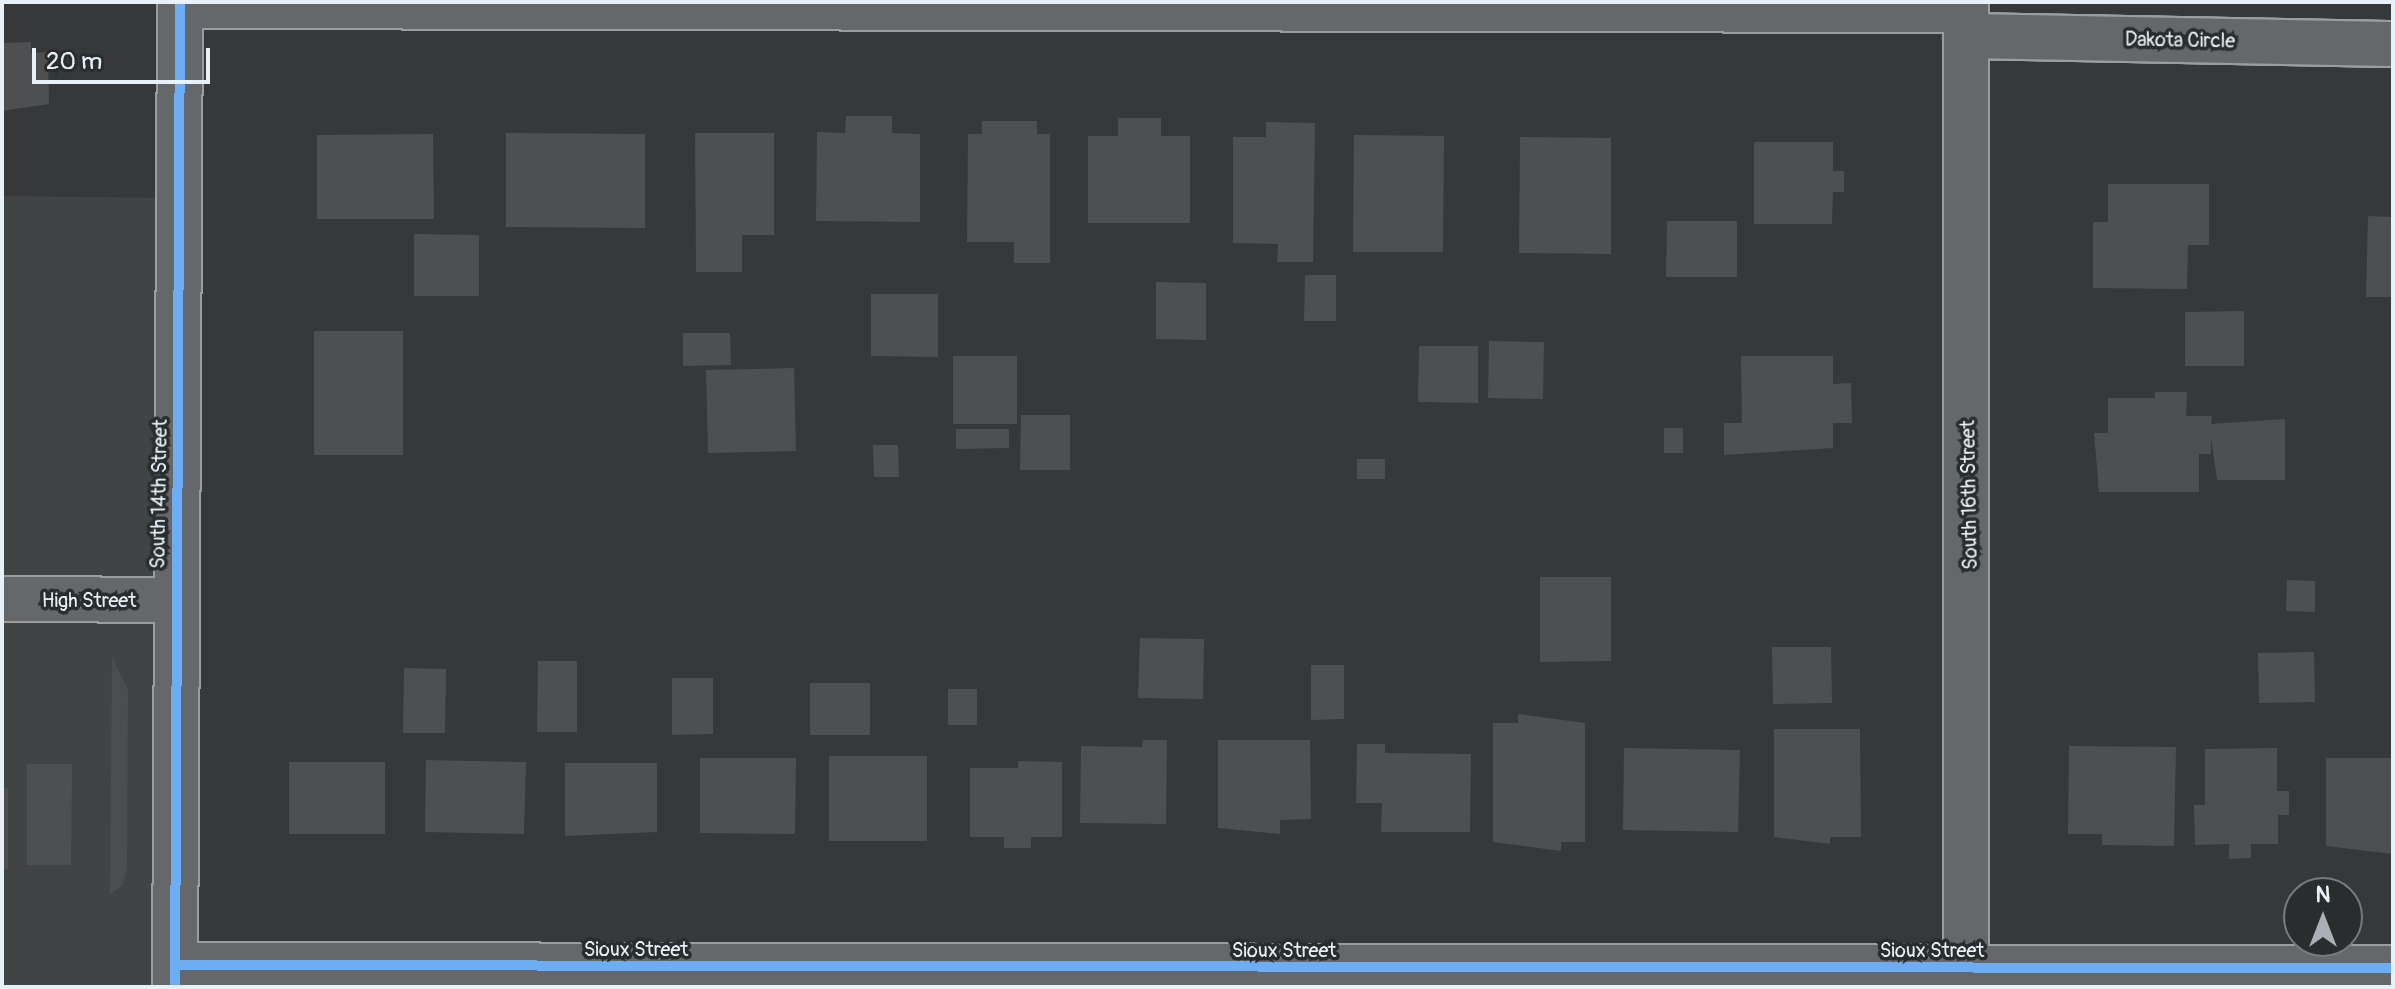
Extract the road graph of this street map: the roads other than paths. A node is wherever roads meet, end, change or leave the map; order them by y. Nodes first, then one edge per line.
1 (180, 4) edge
2 (1966, 16) edge
3 (2393, 44) edge
4 (2, 599) edge
5 (176, 600) junction
6 (2393, 968) edge
7 (175, 976) edge
8 (1966, 977) edge

1 - 2 street, Dakota Circle
1 - 5 street, South 14th Street
2 - 3 street, Dakota Circle
2 - 8 street, South 16th Street
4 - 5 street, High Street
5 - 7 street, South 14th Street
6 - 8 street, Sioux Street
7 - 8 street, Sioux Street

